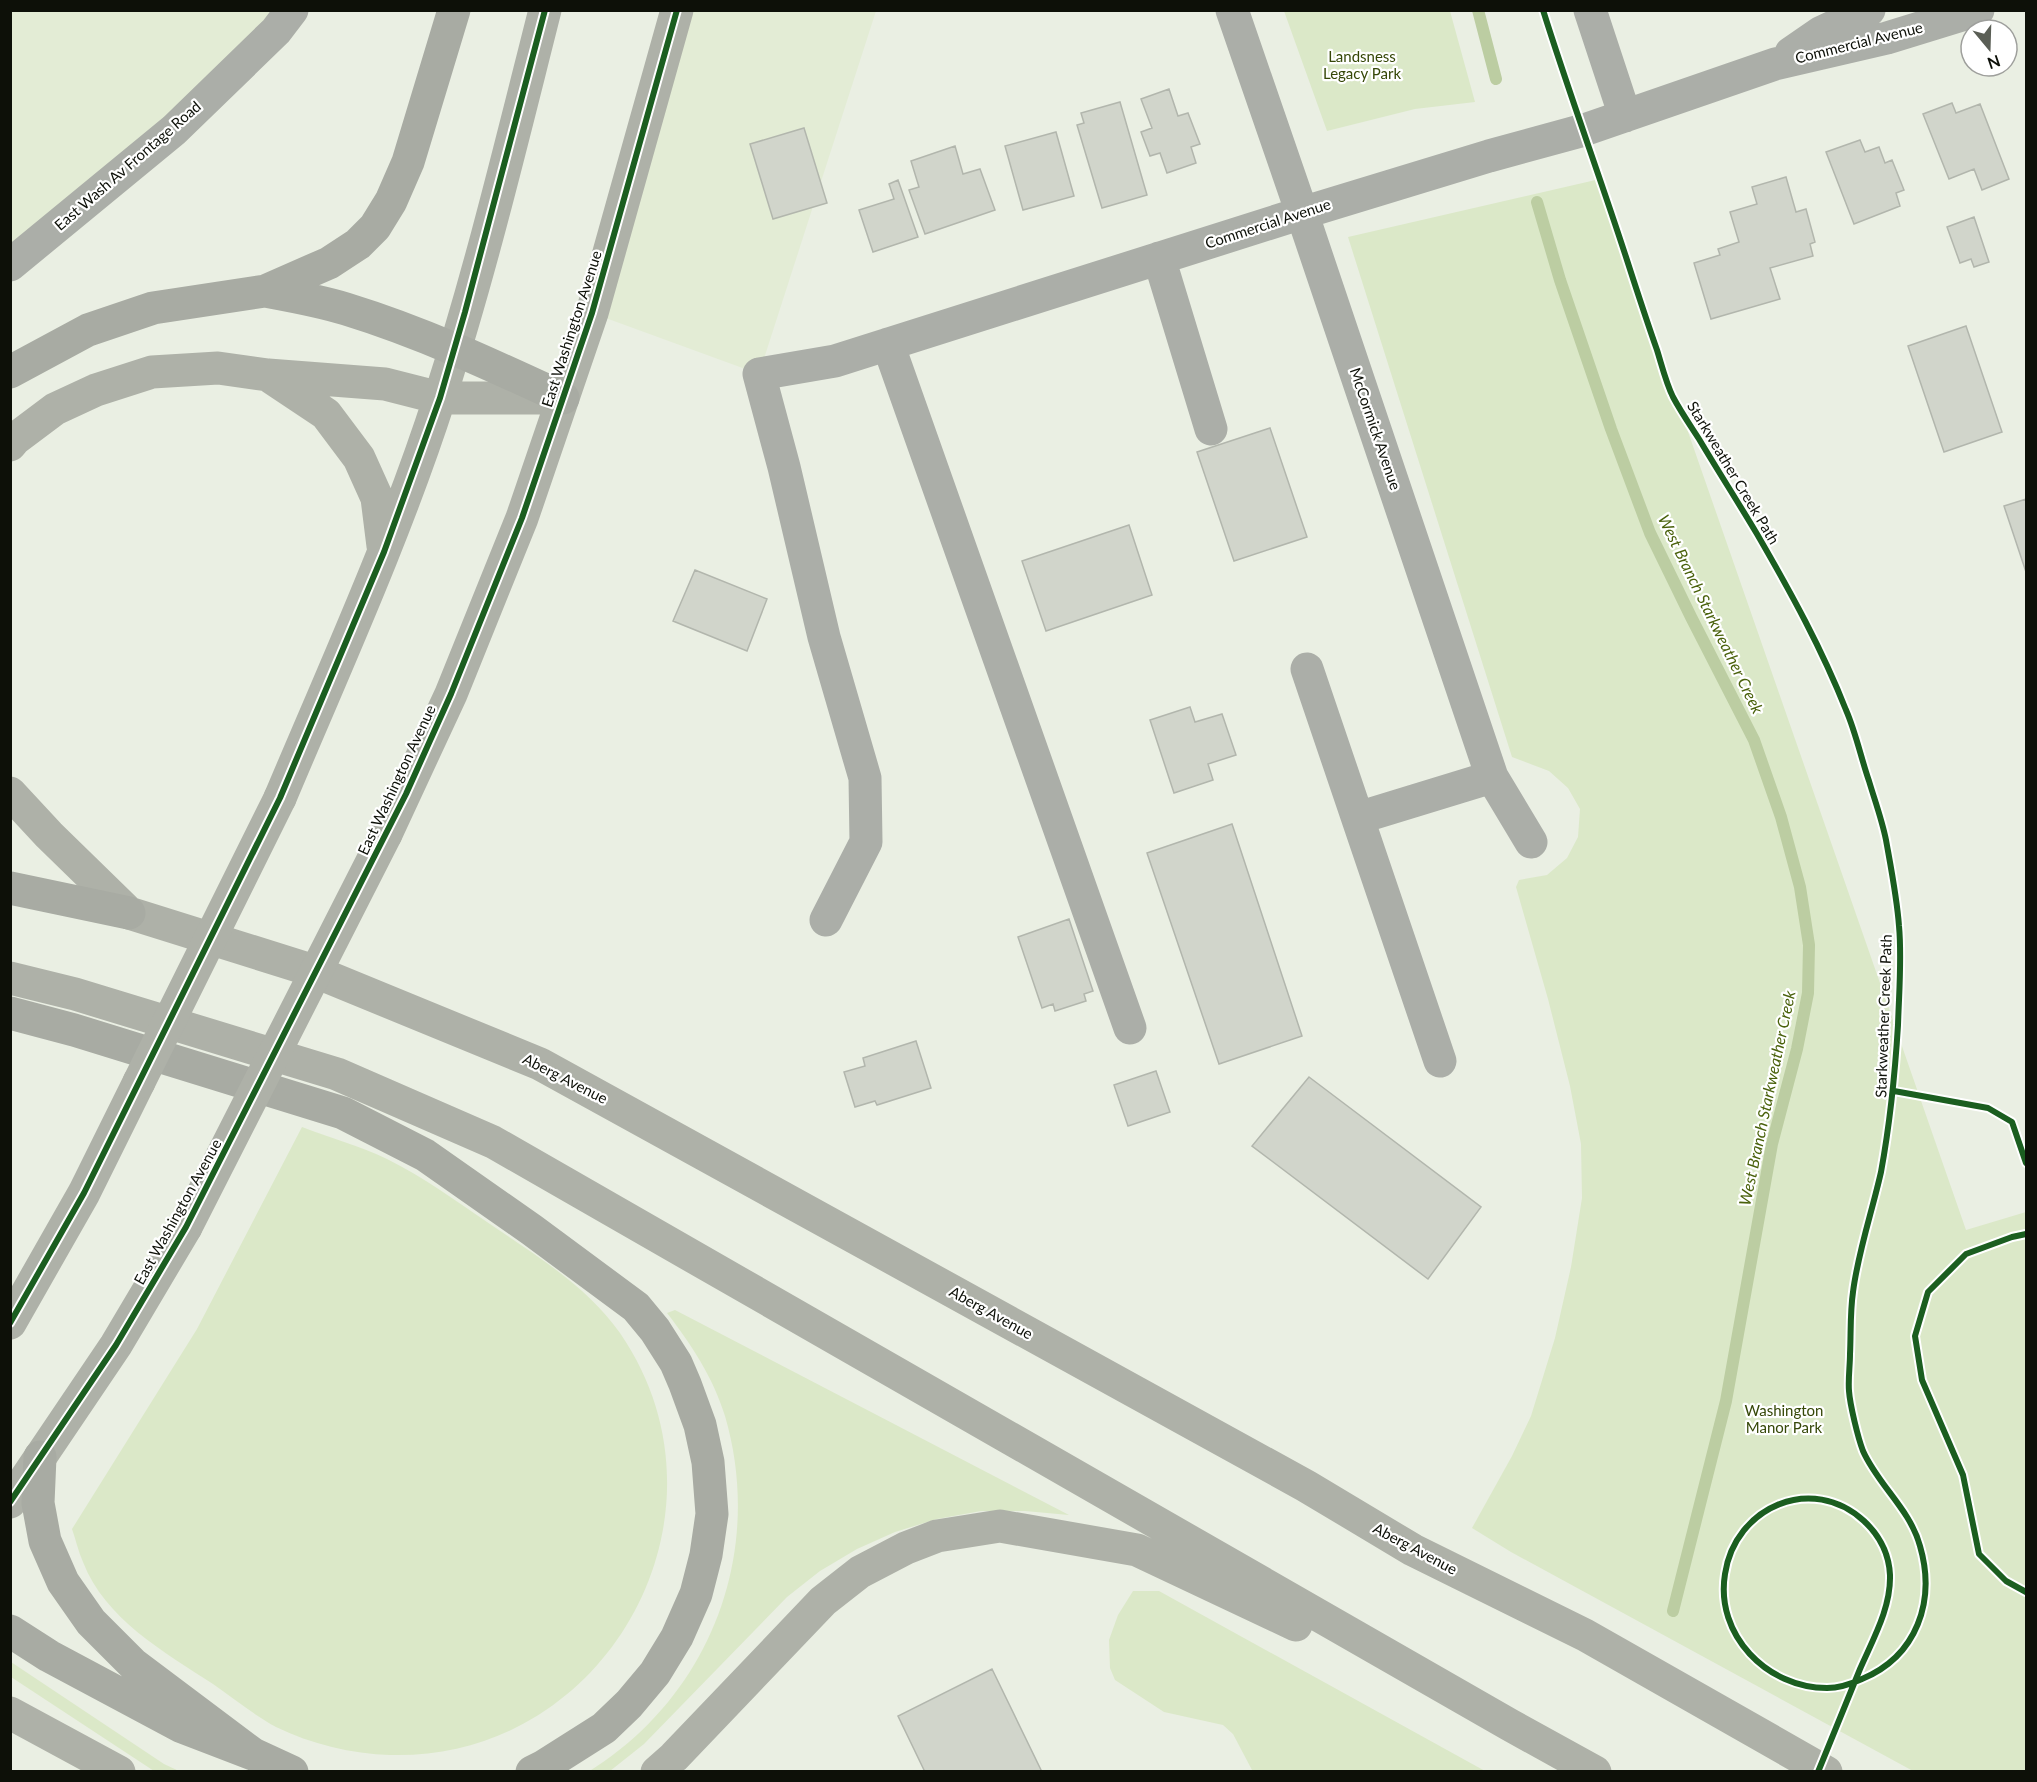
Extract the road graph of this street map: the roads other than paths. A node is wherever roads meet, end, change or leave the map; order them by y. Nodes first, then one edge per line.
1 (292, 10) edge
2 (454, 10) edge
3 (545, 10) edge
4 (676, 10) edge
5 (1232, 10) edge
6 (1590, 10) edge
7 (1869, 10) edge
8 (1978, 10) edge
9 (1775, 64) junction
10 (1625, 116) junction
11 (1302, 213) junction
12 (1159, 258) junction
13 (10, 265) edge
14 (265, 291) junction
15 (888, 344) junction
16 (455, 348) junction
17 (10, 372) edge
18 (268, 375) junction
19 (440, 398) junction
20 (563, 398) junction
21 (1211, 429) dead end
22 (10, 445) edge
23 (384, 552) junction
24 (1307, 669) dead end
25 (1492, 777) junction
26 (10, 793) edge
27 (1358, 818) junction
28 (1531, 842) dead end
29 (10, 888) edge
30 (129, 913) junction
31 (826, 920) dead end
32 (10, 978) edge
33 (10, 1013) edge
34 (1130, 1028) dead end
35 (1440, 1061) dead end
36 (10, 1323) edge
37 (40, 1456) junction
38 (10, 1502) edge
39 (10, 1631) edge
40 (10, 1713) edge
41 (1509, 1725) junction
42 (253, 1754) junction
43 (118, 1772) edge
44 (292, 1772) edge
45 (532, 1772) edge
46 (657, 1772) edge
47 (1595, 1772) edge
48 (1826, 1772) edge

1 - 13 street, East Wash Av Frontage Road
2 - 14 highway
3 - 16 main road
4 - 20 main road, East Washington Avenue
5 - 11 street, McCormick Avenue
6 - 10 street
7 - 9 street, Commercial Avenue
8 - 9 street, Commercial Avenue
9 - 10 street, Commercial Avenue
10 - 11 street, Commercial Avenue
11 - 12 street, Commercial Avenue
11 - 25 street, McCormick Avenue
12 - 15 street, Commercial Avenue
12 - 21 street
14 - 16 highway
14 - 17 highway
15 - 31 street, Commercial Avenue
15 - 34 street
16 - 19 main road
16 - 20 highway
18 - 19 main road
18 - 22 main road
18 - 23 main road
19 - 20 main road
19 - 23 main road
20 - 37 main road, East Washington Avenue, bridge
23 - 36 main road, bridge
24 - 27 street
25 - 27 street
25 - 28 street, McCormick Avenue
26 - 30 main road
27 - 35 street
29 - 30 highway
30 - 48 main road, Aberg Avenue
32 - 41 main road
33 - 45 highway
37 - 38 main road, East Washington Avenue
37 - 42 highway
39 - 42 highway
40 - 43 main road
41 - 46 main road
41 - 47 main road
42 - 44 highway

